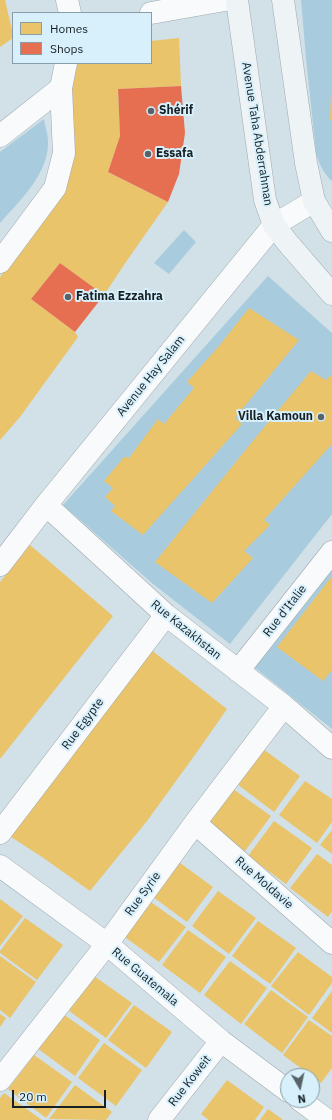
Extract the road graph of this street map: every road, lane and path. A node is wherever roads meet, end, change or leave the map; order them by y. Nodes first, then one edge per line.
1 (67, 0) edge
2 (225, 0) edge
3 (237, 0) edge
4 (283, 0) edge
5 (70, 12) edge
6 (152, 13) edge
7 (66, 64) edge
8 (61, 88) junction
9 (0, 136) edge
10 (314, 201) junction
11 (274, 225) junction
12 (332, 231) edge
13 (0, 262) edge
14 (332, 294) edge
15 (46, 505) junction
16 (332, 552) edge
17 (0, 565) edge
18 (166, 616) junction
19 (238, 671) junction
20 (284, 706) junction
21 (332, 748) edge
22 (195, 823) junction
23 (0, 833) edge
24 (0, 866) edge
25 (332, 943) edge
26 (107, 944) junction
27 (222, 1041) junction
28 (0, 1080) edge
29 (280, 1085) edge
30 (311, 1108) edge
31 (160, 1120) edge
32 (327, 1120) edge

1 - 5 street
2 - 6 street
3 - 11 street, Avenue Taha Abderrahman
4 - 10 street
7 - 8 street
8 - 9 street
8 - 13 street
10 - 11 street, Avenue Hay Salam
10 - 12 street
11 - 14 street, Avenue Taha Abderrahman
11 - 15 street, Avenue Hay Salam
15 - 17 street, Avenue Hay Salam
15 - 18 street, Rue Kazakhstan
16 - 19 street, Rue d'Italie
18 - 19 street, Rue Kazakhstan
18 - 23 street, Rue Egypte
19 - 20 street, Rue Kazakhstan
20 - 21 street, Rue Kazakhstan
20 - 22 street, Rue Syrie
22 - 25 street, Rue Moldavie
22 - 26 street, Rue Syrie
24 - 26 street, Rue Guatemala
26 - 27 street, Rue Guatemala
26 - 28 street, Rue Syrie
27 - 29 street, Rue Guatemala
27 - 31 street, Rue Koweit
30 - 32 street

